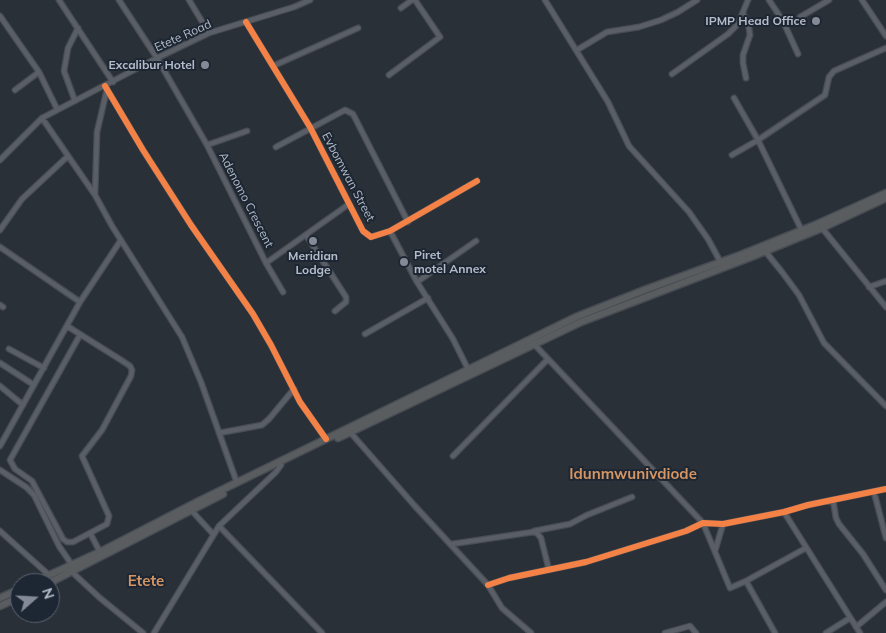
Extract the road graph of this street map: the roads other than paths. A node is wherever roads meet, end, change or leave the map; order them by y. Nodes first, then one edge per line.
1 (59, 0) edge
2 (119, 0) edge
3 (189, 0) edge
4 (310, 0) edge
5 (414, 0) edge
6 (546, 0) edge
7 (697, 0) edge
8 (748, 0) edge
9 (769, 0) edge
10 (829, 0) edge
11 (862, 0) edge
12 (401, 8) dead end
13 (743, 14) junction
14 (0, 16) edge
15 (800, 17) dead end
16 (246, 22) junction
17 (78, 28) junction
18 (358, 28) dead end
19 (209, 33) junction
20 (886, 36) edge
21 (886, 48) edge
22 (577, 50) junction
23 (798, 54) dead end
24 (157, 58) junction
25 (273, 66) junction
26 (39, 72) junction
27 (389, 74) dead end
28 (672, 74) dead end
29 (746, 78) dead end
30 (113, 82) junction
31 (106, 87) junction
32 (15, 90) dead end
33 (734, 98) dead end
34 (75, 101) junction
35 (57, 110) junction
36 (42, 118) junction
37 (310, 128) junction
38 (247, 131) dead end
39 (758, 140) junction
40 (207, 144) junction
41 (276, 147) dead end
42 (732, 155) dead end
43 (68, 156) junction
44 (0, 160) edge
45 (477, 182) dead end
46 (886, 194) edge
47 (95, 195) junction
48 (886, 198) edge
49 (349, 204) junction
50 (408, 222) junction
51 (822, 228) junction
52 (0, 230) edge
53 (390, 231) junction
54 (802, 231) junction
55 (306, 235) junction
56 (121, 240) junction
57 (476, 241) dead end
58 (0, 247) edge
59 (765, 252) junction
60 (721, 262) junction
61 (266, 263) junction
62 (886, 281) edge
63 (417, 282) junction
64 (869, 287) junction
65 (283, 292) dead end
66 (648, 292) junction
67 (428, 298) junction
68 (80, 302) junction
69 (886, 308) edge
70 (335, 310) dead end
71 (67, 326) junction
72 (80, 334) junction
73 (365, 334) dead end
74 (533, 343) junction
75 (9, 349) dead end
76 (548, 359) junction
77 (0, 363) edge
78 (44, 368) junction
79 (468, 369) junction
80 (34, 385) junction
81 (0, 386) edge
82 (294, 389) junction
83 (23, 405) junction
84 (886, 406) edge
85 (350, 432) junction
86 (219, 433) junction
87 (326, 439) junction
88 (1, 443) edge
89 (453, 456) dead end
90 (282, 465) junction
91 (0, 470) edge
92 (236, 483) junction
93 (886, 489) edge
94 (874, 492) junction
95 (632, 497) dead end
96 (832, 500) junction
97 (190, 510) junction
98 (784, 512) junction
99 (704, 524) junction
100 (723, 524) junction
101 (219, 526) junction
102 (0, 531) edge
103 (533, 532) junction
104 (90, 533) junction
105 (213, 534) junction
106 (886, 538) edge
107 (452, 544) junction
108 (806, 548) junction
109 (100, 552) junction
110 (714, 553) junction
111 (72, 568) junction
112 (549, 570) junction
113 (47, 573) edge
114 (56, 573) edge
115 (60, 576) edge
116 (746, 582) junction
117 (488, 585) junction
118 (886, 590) edge
119 (886, 602) edge
120 (850, 618) junction
121 (856, 627) junction
122 (143, 633) edge
123 (154, 633) edge
124 (322, 633) edge
125 (531, 633) edge
126 (665, 633) edge
127 (696, 633) edge
128 (775, 633) edge
129 (826, 633) edge
130 (860, 633) edge

1 - 17 street
2 - 24 street, Adenomo Crescent
3 - 19 street
4 - 16 street, Etete Road
5 - 12 street
5 - 27 street
6 - 22 street
7 - 22 street
8 - 13 street
9 - 23 street
10 - 15 street
11 - 20 street
13 - 28 street
13 - 29 street
14 - 26 street
16 - 19 street, Etete Road
16 - 25 street, Evbomwan Street
17 - 30 street
17 - 34 street
18 - 25 street
19 - 24 street, Etete Road
21 - 39 street
22 - 60 street
24 - 30 street, Etete Road
24 - 40 street, Adenomo Crescent
25 - 37 street, Evbomwan Street
26 - 32 street
26 - 35 street
30 - 31 street, Etete Road
31 - 34 street, Etete Road
31 - 47 street
31 - 82 street
33 - 39 street
34 - 35 street, Etete Road
35 - 36 street, Etete Road
36 - 43 street
36 - 44 street, Etete Road
37 - 41 street
37 - 49 street, Evbomwan Street
37 - 50 street
38 - 40 street
39 - 42 street
39 - 54 street
40 - 61 street, Adenomo Crescent
43 - 47 street
43 - 52 street
45 - 50 street, Evbomwan Street
46 - 54 highway
47 - 56 street
48 - 51 highway
49 - 53 street, Evbomwan Street
49 - 55 street, Adenomo Crescent
50 - 53 street, Evbomwan Street
51 - 59 highway
51 - 64 street
53 - 63 street
54 - 60 highway
55 - 61 street, Adenomo Crescent
55 - 70 street
56 - 68 street
56 - 86 street
57 - 63 street
58 - 68 street
59 - 66 highway
59 - 84 street
60 - 66 highway
61 - 65 street
62 - 64 street
63 - 67 street
64 - 69 street
66 - 74 highway
66 - 79 highway
67 - 73 street
67 - 79 street
68 - 71 street
71 - 72 street
71 - 78 street
72 - 104 street
72 - 104 street
74 - 76 street
74 - 85 highway
75 - 78 street
76 - 89 street
76 - 99 street
77 - 80 street
78 - 80 street
79 - 87 highway
80 - 83 street
81 - 83 street
82 - 86 street
82 - 87 street
83 - 88 street
85 - 90 highway
85 - 107 street
86 - 92 street
87 - 92 highway
90 - 97 highway
90 - 101 street
91 - 111 street
92 - 109 highway
93 - 94 street
94 - 96 street
94 - 106 street
95 - 103 street
96 - 98 street
96 - 118 street
97 - 105 street
97 - 111 highway
98 - 100 street
98 - 108 street
99 - 100 street
99 - 110 street
99 - 112 street
100 - 110 street
101 - 105 street
101 - 124 street
102 - 113 street
103 - 107 street
103 - 112 street
104 - 109 street
105 - 123 street
107 - 117 street
108 - 116 street
108 - 120 street
109 - 111 highway
110 - 116 street
111 - 114 highway
111 - 115 highway
111 - 122 street
112 - 117 street
116 - 128 street
117 - 125 street
119 - 121 street
120 - 121 street
120 - 129 street
121 - 130 street
126 - 127 street

